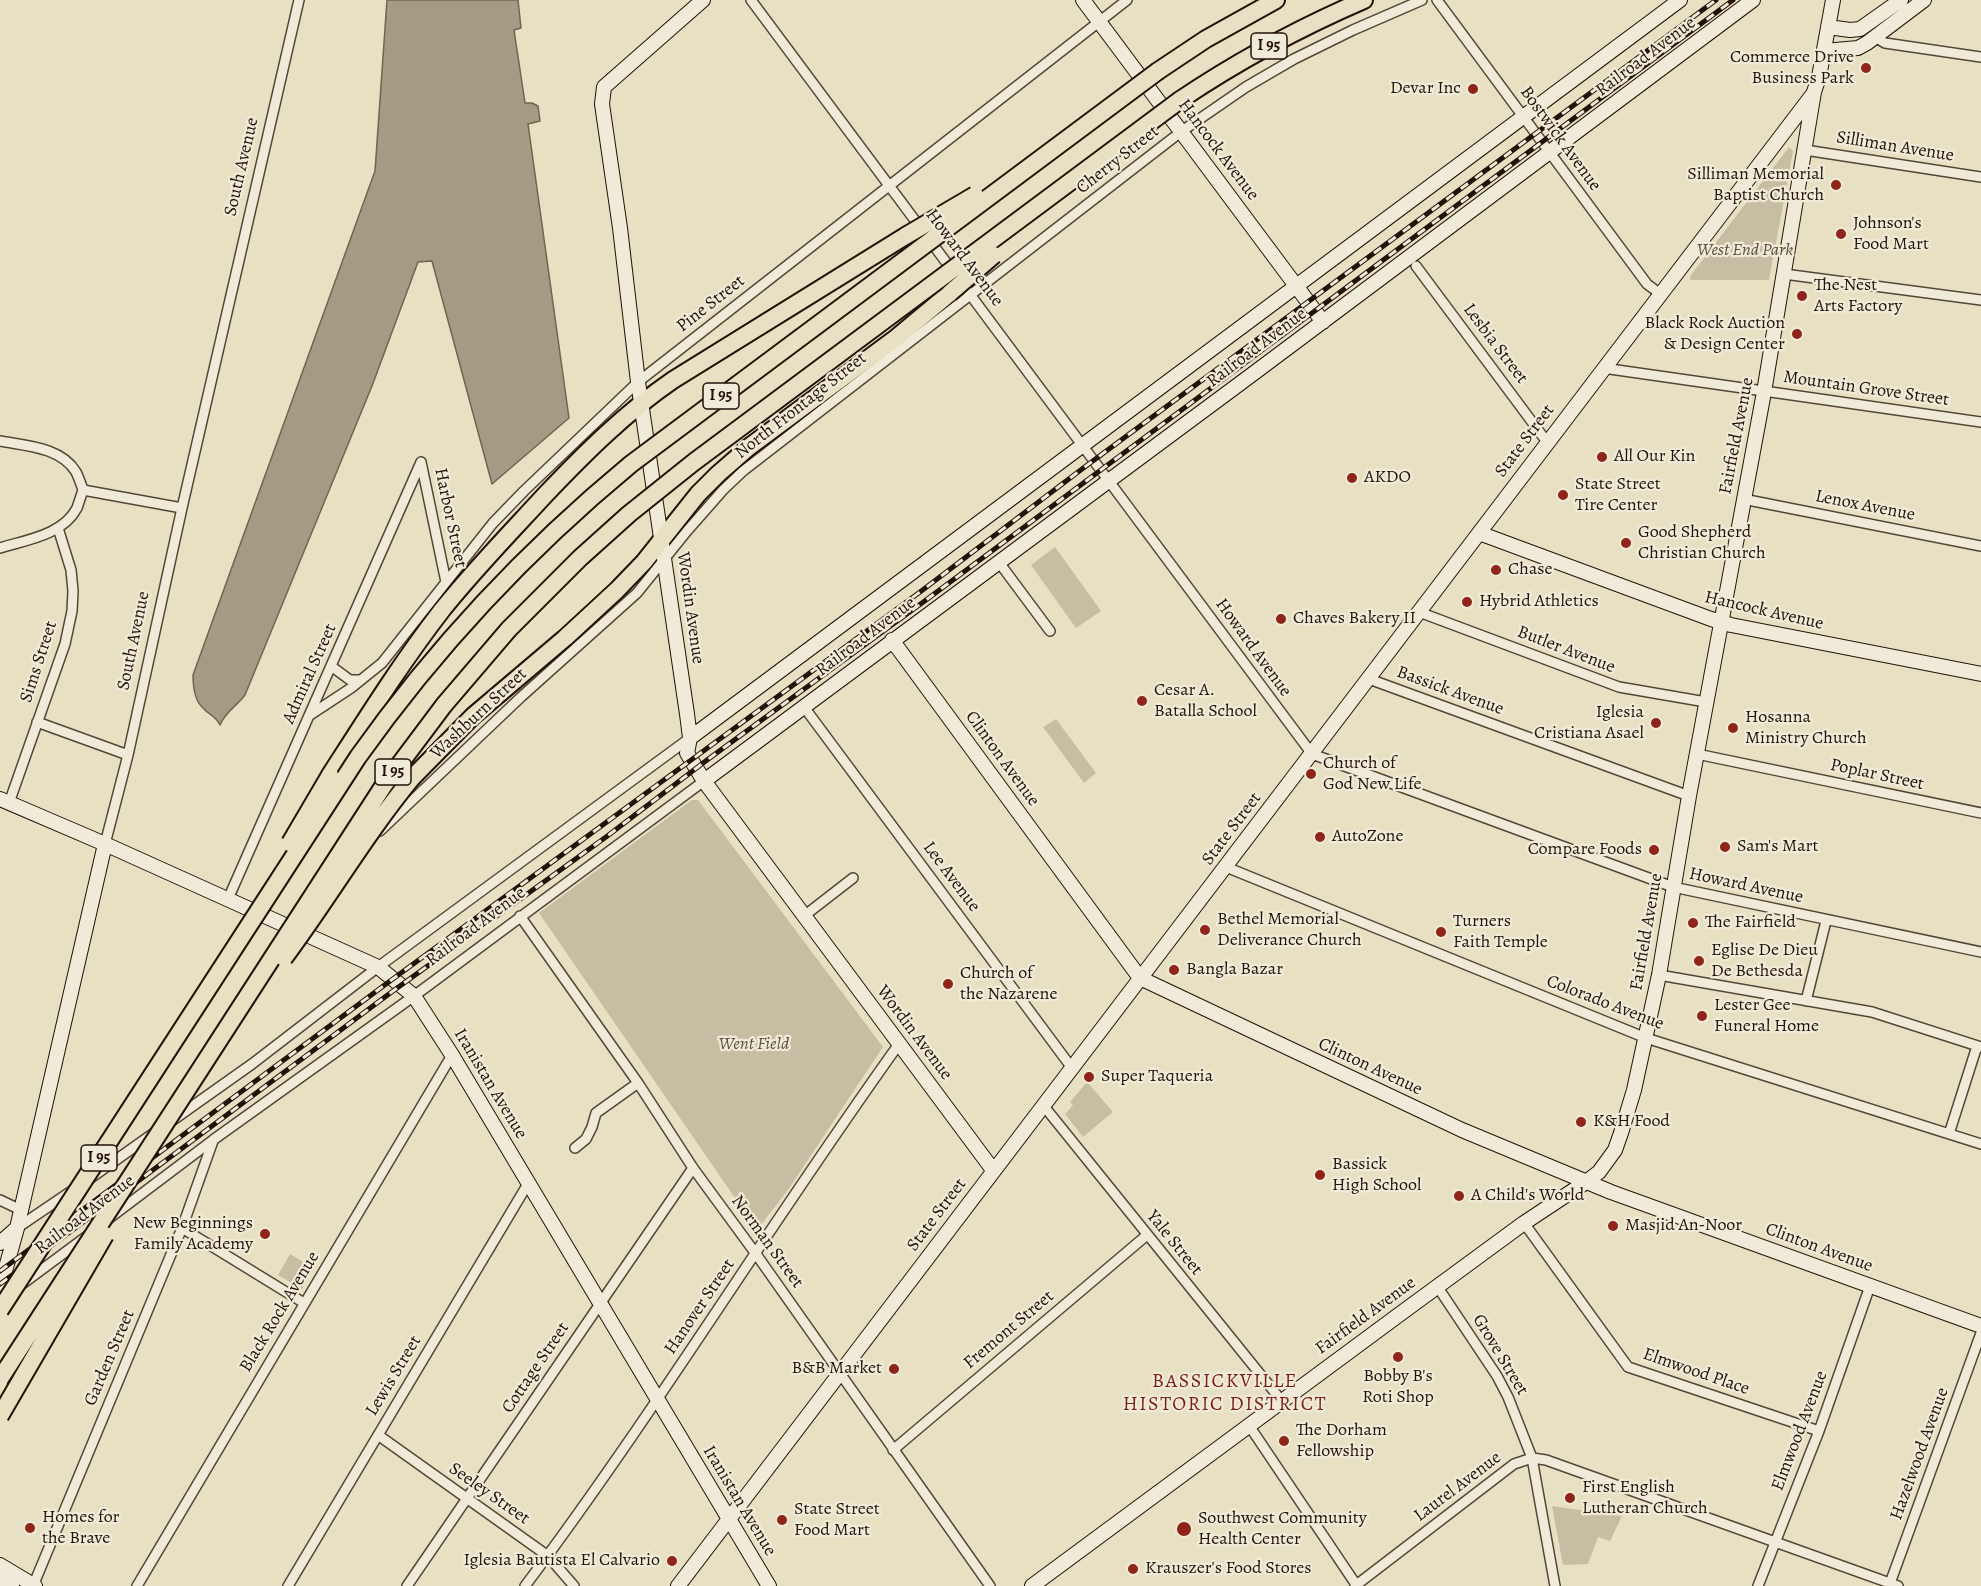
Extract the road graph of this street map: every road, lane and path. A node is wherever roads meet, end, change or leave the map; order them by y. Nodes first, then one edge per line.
1 (299, 0) edge
2 (703, 0) edge
3 (751, 0) edge
4 (1083, 0) edge
5 (1127, 0) edge
6 (1276, 0) edge
7 (1364, 0) edge
8 (1422, 0) edge
9 (1437, 0) edge
10 (1680, 0) edge
11 (1753, 0) edge
12 (1833, 0) edge
13 (1901, 0) edge
14 (1924, 0) edge
15 (1099, 22) junction
16 (1828, 27) junction
17 (1875, 37) junction
18 (1824, 51) junction
19 (1981, 57) edge
20 (1814, 92) junction
21 (1524, 118) junction
22 (1785, 129) junction
23 (1182, 131) junction
24 (1806, 144) junction
25 (1548, 152) junction
26 (1034, 162) junction
27 (1981, 177) edge
28 (889, 185) junction
29 (998, 234) junction
30 (1416, 266) dead end
31 (1784, 274) junction
32 (1298, 286) junction
33 (1659, 293) junction
34 (971, 295) junction
35 (1981, 300) edge
36 (1323, 322) junction
37 (1603, 368) junction
38 (638, 382) junction
39 (1764, 392) junction
40 (641, 402) junction
41 (1981, 422) edge
42 (0, 441) edge
43 (1547, 442) junction
44 (1082, 446) junction
45 (421, 462) joint
46 (1108, 480) junction
47 (83, 490) junction
48 (1743, 499) junction
49 (182, 508) junction
50 (58, 528) junction
51 (1479, 533) junction
52 (662, 540) junction
53 (1981, 546) edge
54 (0, 548) edge
55 (664, 558) junction
56 (998, 561) junction
57 (446, 582) junction
58 (1419, 612) junction
59 (1721, 622) junction
60 (1050, 631) dead end
61 (892, 640) junction
62 (332, 666) junction
63 (1981, 674) edge
64 (1369, 679) junction
65 (360, 680) junction
66 (1706, 702) junction
67 (804, 706) junction
68 (310, 714) junction
69 (38, 722) junction
70 (690, 738) junction
71 (1312, 754) junction
72 (1697, 754) junction
73 (128, 755) junction
74 (704, 781) junction
75 (1689, 796) junction
76 (5, 801) edge
77 (1981, 813) edge
78 (105, 844) junction
79 (1226, 867) junction
80 (853, 878) dead end
81 (1673, 887) junction
82 (228, 899) junction
83 (520, 916) junction
84 (804, 916) junction
85 (1826, 921) junction
86 (306, 933) junction
87 (1981, 952) edge
88 (378, 967) junction
89 (1659, 975) junction
90 (1140, 978) junction
91 (414, 996) junction
92 (1806, 1001) junction
93 (197, 1005) junction
94 (1646, 1038) junction
95 (899, 1044) junction
96 (1979, 1047) edge
97 (452, 1055) junction
98 (1072, 1068) junction
99 (195, 1076) junction
100 (638, 1083) junction
101 (1043, 1106) junction
102 (1949, 1134) junction
103 (213, 1140) junction
104 (1981, 1144) edge
105 (576, 1148) dead end
106 (140, 1164) junction
107 (693, 1168) junction
108 (993, 1170) junction
109 (528, 1182) junction
110 (1586, 1182) junction
111 (0, 1200) edge
112 (21, 1210) junction
113 (1524, 1223) junction
114 (18, 1228) junction
115 (182, 1228) junction
116 (1146, 1235) junction
117 (0, 1243) edge
118 (756, 1254) junction
119 (1437, 1286) junction
120 (1870, 1286) junction
121 (0, 1288) edge
122 (0, 1301) edge
123 (304, 1303) junction
124 (599, 1304) junction
125 (0, 1310) edge
126 (1981, 1326) edge
127 (1981, 1332) edge
128 (840, 1374) junction
129 (0, 1378) edge
130 (657, 1400) junction
131 (1281, 1400) junction
132 (0, 1416) edge
133 (1248, 1424) junction
134 (1819, 1431) junction
135 (378, 1435) junction
136 (892, 1450) junction
137 (1532, 1458) junction
138 (467, 1498) junction
139 (728, 1519) junction
140 (1775, 1541) junction
141 (548, 1556) junction
142 (0, 1565) edge
143 (0, 1579) edge
144 (1892, 1585) edge
145 (12, 1586) edge
146 (34, 1586) edge
147 (137, 1586) edge
148 (288, 1586) edge
149 (407, 1586) edge
150 (525, 1586) edge
151 (574, 1586) edge
152 (678, 1586) edge
153 (769, 1586) edge
154 (990, 1586) edge
155 (1032, 1586) edge
156 (1356, 1586) edge
157 (1555, 1586) edge
158 (1758, 1586) edge

1 - 49 street, South Avenue
2 - 38 street, Wordin Avenue
3 - 28 street, Howard Avenue
4 - 15 street, Hancock Avenue
5 - 15 street, Pine Street
6 - 26 highway, I 95, bridge
7 - 29 highway, I 95, bridge
8 - 23 street, Cherry Street
9 - 21 street, Bostwick Avenue
10 - 21 street, Railroad Avenue
11 - 25 street, Railroad Avenue
12 - 16 street, Fairfield Avenue
13 - 16 street
14 - 17 street
15 - 23 street, Hancock Avenue
15 - 28 street, Pine Street
16 - 18 street, Fairfield Avenue
17 - 18 street
17 - 19 street
18 - 20 street, Fairfield Avenue
20 - 22 street, State Street
20 - 24 street, Fairfield Avenue
21 - 25 street, Bostwick Avenue
21 - 32 street, Railroad Avenue
22 - 24 street
22 - 33 street, State Street
23 - 32 street, Hancock Avenue
23 - 34 street, Cherry Street
24 - 27 street, Silliman Avenue
24 - 31 street, Fairfield Avenue
25 - 33 street, Bostwick Avenue
25 - 36 street, Railroad Avenue
26 - 40 highway, bridge
26 - 93 highway, I 95, bridge
28 - 34 street, Howard Avenue
28 - 38 street, Pine Street
29 - 52 highway, bridge
29 - 99 highway, I 95, bridge
30 - 43 street, Lesbia Street
31 - 35 street
31 - 39 street, Fairfield Avenue
32 - 36 street, Hancock Avenue
32 - 44 street, Railroad Avenue
33 - 37 street, State Street
34 - 44 street, Howard Avenue
34 - 55 street, North Frontage Street
36 - 46 street, Railroad Avenue
37 - 39 street, Mountain Grove Street
37 - 43 street, State Street
38 - 40 street, Wordin Avenue
38 - 57 street, Pine Street
39 - 41 street, Mountain Grove Street
39 - 48 street, Fairfield Avenue
40 - 52 street, Wordin Avenue
40 - 93 highway, bridge
42 - 47 street
43 - 51 street, State Street
44 - 46 street, Howard Avenue
44 - 70 street, Railroad Avenue
45 - 57 street, Harbor Street
45 - 62 street, Admiral Street
46 - 56 street, Railroad Avenue
46 - 71 street, Howard Avenue
47 - 49 street
47 - 50 street
48 - 53 street, Lenox Avenue
48 - 59 street, Fairfield Avenue
49 - 73 street, South Avenue
50 - 54 street
50 - 69 street, Sims Street
51 - 58 street, State Street
51 - 59 street, Hancock Avenue
52 - 55 street, Wordin Avenue
52 - 99 highway, bridge
55 - 70 street, Wordin Avenue
55 - 86 street, Washburn Street
56 - 60 street
56 - 61 street, Railroad Avenue
57 - 65 street, Pine Street
58 - 64 street, State Street
58 - 66 street, Butler Avenue
59 - 63 street, Hancock Avenue
59 - 66 street, Fairfield Avenue
61 - 67 street, Railroad Avenue
61 - 90 street, Clinton Avenue
62 - 65 street
62 - 68 street, Admiral Street
64 - 71 street, State Street
64 - 75 street, Bassick Avenue
65 - 68 street, Pine Street
66 - 72 street, Fairfield Avenue
67 - 74 street, Railroad Avenue
67 - 98 street, Lee Avenue
68 - 82 street, Admiral Street
69 - 73 street
69 - 76 street, Sims Street
70 - 74 street, Wordin Avenue
70 - 88 street, Railroad Avenue
71 - 79 street, State Street
71 - 81 street, Howard Avenue
72 - 75 street, Fairfield Avenue
72 - 77 street, Poplar Street
73 - 78 street, South Avenue
74 - 83 street, Railroad Avenue
74 - 84 street, Wordin Avenue
75 - 81 street, Fairfield Avenue
76 - 78 street, Iranistan Avenue
78 - 82 street, Iranistan Avenue
78 - 112 street, South Avenue
79 - 90 street, State Street
79 - 94 street, Colorado Avenue
80 - 84 street
81 - 85 street, Howard Avenue
81 - 89 street, Fairfield Avenue
82 - 86 street, Iranistan Avenue
83 - 91 street, Railroad Avenue
83 - 100 street, Norman Street
84 - 95 street, Wordin Avenue
85 - 87 street, Howard Avenue
85 - 92 street
86 - 88 street, Iranistan Avenue
88 - 91 street, Iranistan Avenue
88 - 114 street, Railroad Avenue
89 - 92 street
89 - 94 street, Fairfield Avenue
90 - 98 street, State Street
90 - 110 street, Clinton Avenue
91 - 97 street, Iranistan Avenue
91 - 103 street, Railroad Avenue
92 - 96 street
93 - 125 highway, I 95, bridge
94 - 102 street, Colorado Avenue
94 - 110 street, Fairfield Avenue
95 - 108 street, Wordin Avenue
95 - 118 street, Hanover Street
96 - 102 street
97 - 109 street, Iranistan Avenue
97 - 123 street, Black Rock Avenue
98 - 101 street, State Street
99 - 106 highway, I 95, bridge
100 - 105 street
100 - 107 street, Norman Street
101 - 108 street, State Street
101 - 116 street, Yale Street
102 - 104 street, Colorado Avenue
103 - 115 street, Garden Street
103 - 122 street, Railroad Avenue
106 - 129 highway, I 95, bridge
106 - 132 highway, bridge
107 - 118 street, Norman Street
107 - 124 street, Cottage Street
108 - 128 street, State Street
109 - 124 street, Iranistan Avenue
109 - 135 street, Lewis Street
110 - 113 street, Fairfield Avenue
110 - 120 street, Clinton Avenue
111 - 112 street
112 - 114 street, South Avenue
113 - 119 street, Fairfield Avenue
113 - 134 street, Elmwood Place
114 - 117 street, Railroad Avenue
114 - 121 street, South Avenue
115 - 123 street
115 - 146 street, Garden Street
116 - 131 street, Yale Street
116 - 136 street, Fremont Street
118 - 128 street, Norman Street
118 - 130 street, Hanover Street
119 - 131 street, Fairfield Avenue
119 - 137 street, Grove Street
120 - 126 street, Clinton Avenue
120 - 134 street, Elmwood Avenue
123 - 147 street, Black Rock Avenue
124 - 130 street, Iranistan Avenue
124 - 138 street, Cottage Street
127 - 144 street, Hazelwood Avenue
128 - 136 street, Norman Street
128 - 139 street, State Street
130 - 139 street, Iranistan Avenue
130 - 141 street, Hanover Street
131 - 133 street, Fairfield Avenue
133 - 155 street, Fairfield Avenue
133 - 156 street
134 - 140 street, Elmwood Avenue
135 - 138 street, Seeley Street
135 - 148 street, Lewis Street
136 - 154 street, Norman Street
137 - 140 street
137 - 156 street, Laurel Avenue
137 - 157 street, Grove Street
138 - 141 street, Seeley Street
138 - 149 street, Cottage Street
139 - 152 street, State Street
139 - 153 street, Iranistan Avenue
140 - 144 street
140 - 158 street, Elmwood Avenue
141 - 150 street, Hanover Street
141 - 151 street, Seeley Street
142 - 146 street
143 - 145 street

